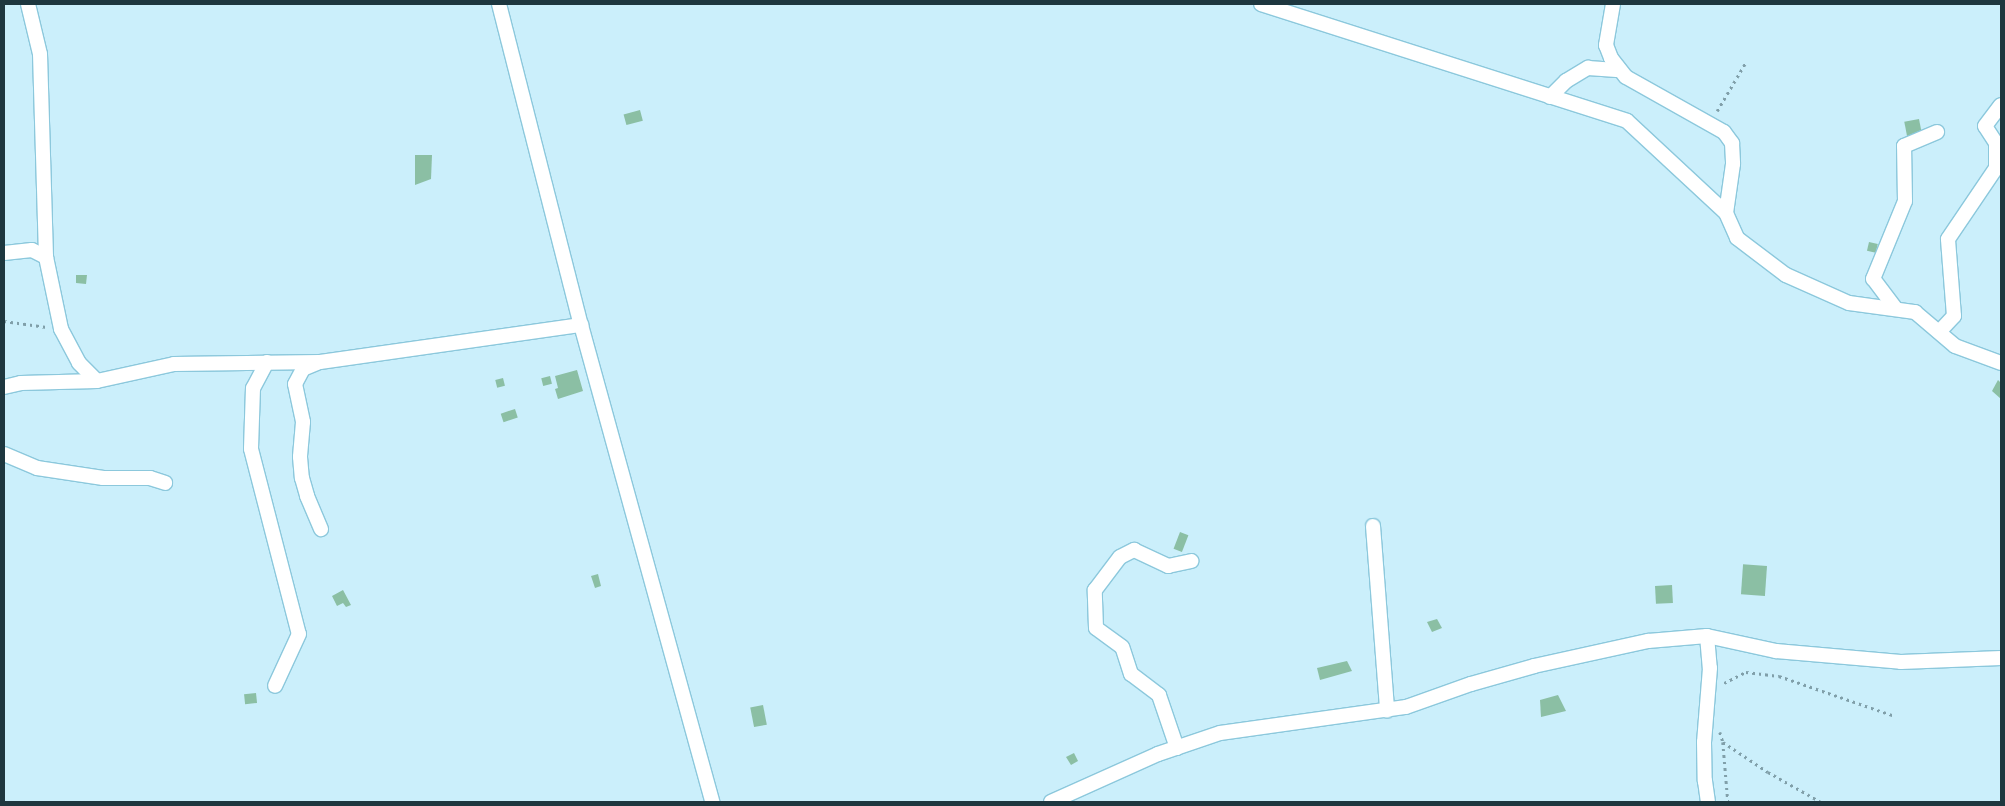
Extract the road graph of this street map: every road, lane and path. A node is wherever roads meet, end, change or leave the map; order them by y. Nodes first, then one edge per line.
1 (28, 4) edge
2 (499, 4) edge
3 (1261, 4) edge
4 (1613, 4) edge
5 (1746, 62) dead end
6 (1620, 70) junction
7 (1550, 97) junction
8 (2001, 105) edge
9 (1713, 117) dead end
10 (1936, 132) dead end
11 (1726, 212) junction
12 (4, 253) edge
13 (46, 257) junction
14 (1896, 309) junction
15 (4, 321) edge
16 (582, 325) junction
17 (61, 329) junction
18 (1939, 332) junction
19 (267, 362) junction
20 (320, 362) junction
21 (2001, 363) edge
22 (97, 380) junction
23 (4, 387) edge
24 (4, 454) edge
25 (166, 484) dead end
26 (1373, 526) dead end
27 (321, 529) dead end
28 (1191, 562) dead end
29 (1707, 636) junction
30 (2001, 658) edge
31 (275, 686) dead end
32 (1720, 689) dead end
33 (1387, 710) junction
34 (1892, 715) dead end
35 (1717, 723) dead end
36 (1723, 742) junction
37 (1177, 748) junction
38 (1705, 781) junction
39 (712, 802) edge
40 (1051, 802) edge
41 (1698, 802) edge
42 (1708, 802) edge
43 (1728, 802) edge
44 (1821, 802) edge

1 - 13 street
2 - 16 street
3 - 7 street
4 - 6 street
5 - 9 path
6 - 7 street
6 - 11 street
7 - 11 street
8 - 18 street
10 - 14 street
11 - 14 street
12 - 13 street
13 - 17 street
14 - 18 street
15 - 17 path
16 - 20 street
16 - 39 street
17 - 22 street
18 - 21 street
19 - 20 street
19 - 22 street
19 - 31 street
20 - 27 street
22 - 23 street
24 - 25 street
26 - 33 street
28 - 37 street
29 - 30 street
29 - 33 street
29 - 38 street
32 - 34 path
33 - 37 street
35 - 36 path
36 - 43 path
36 - 44 path
37 - 40 street
38 - 41 street
38 - 42 street

